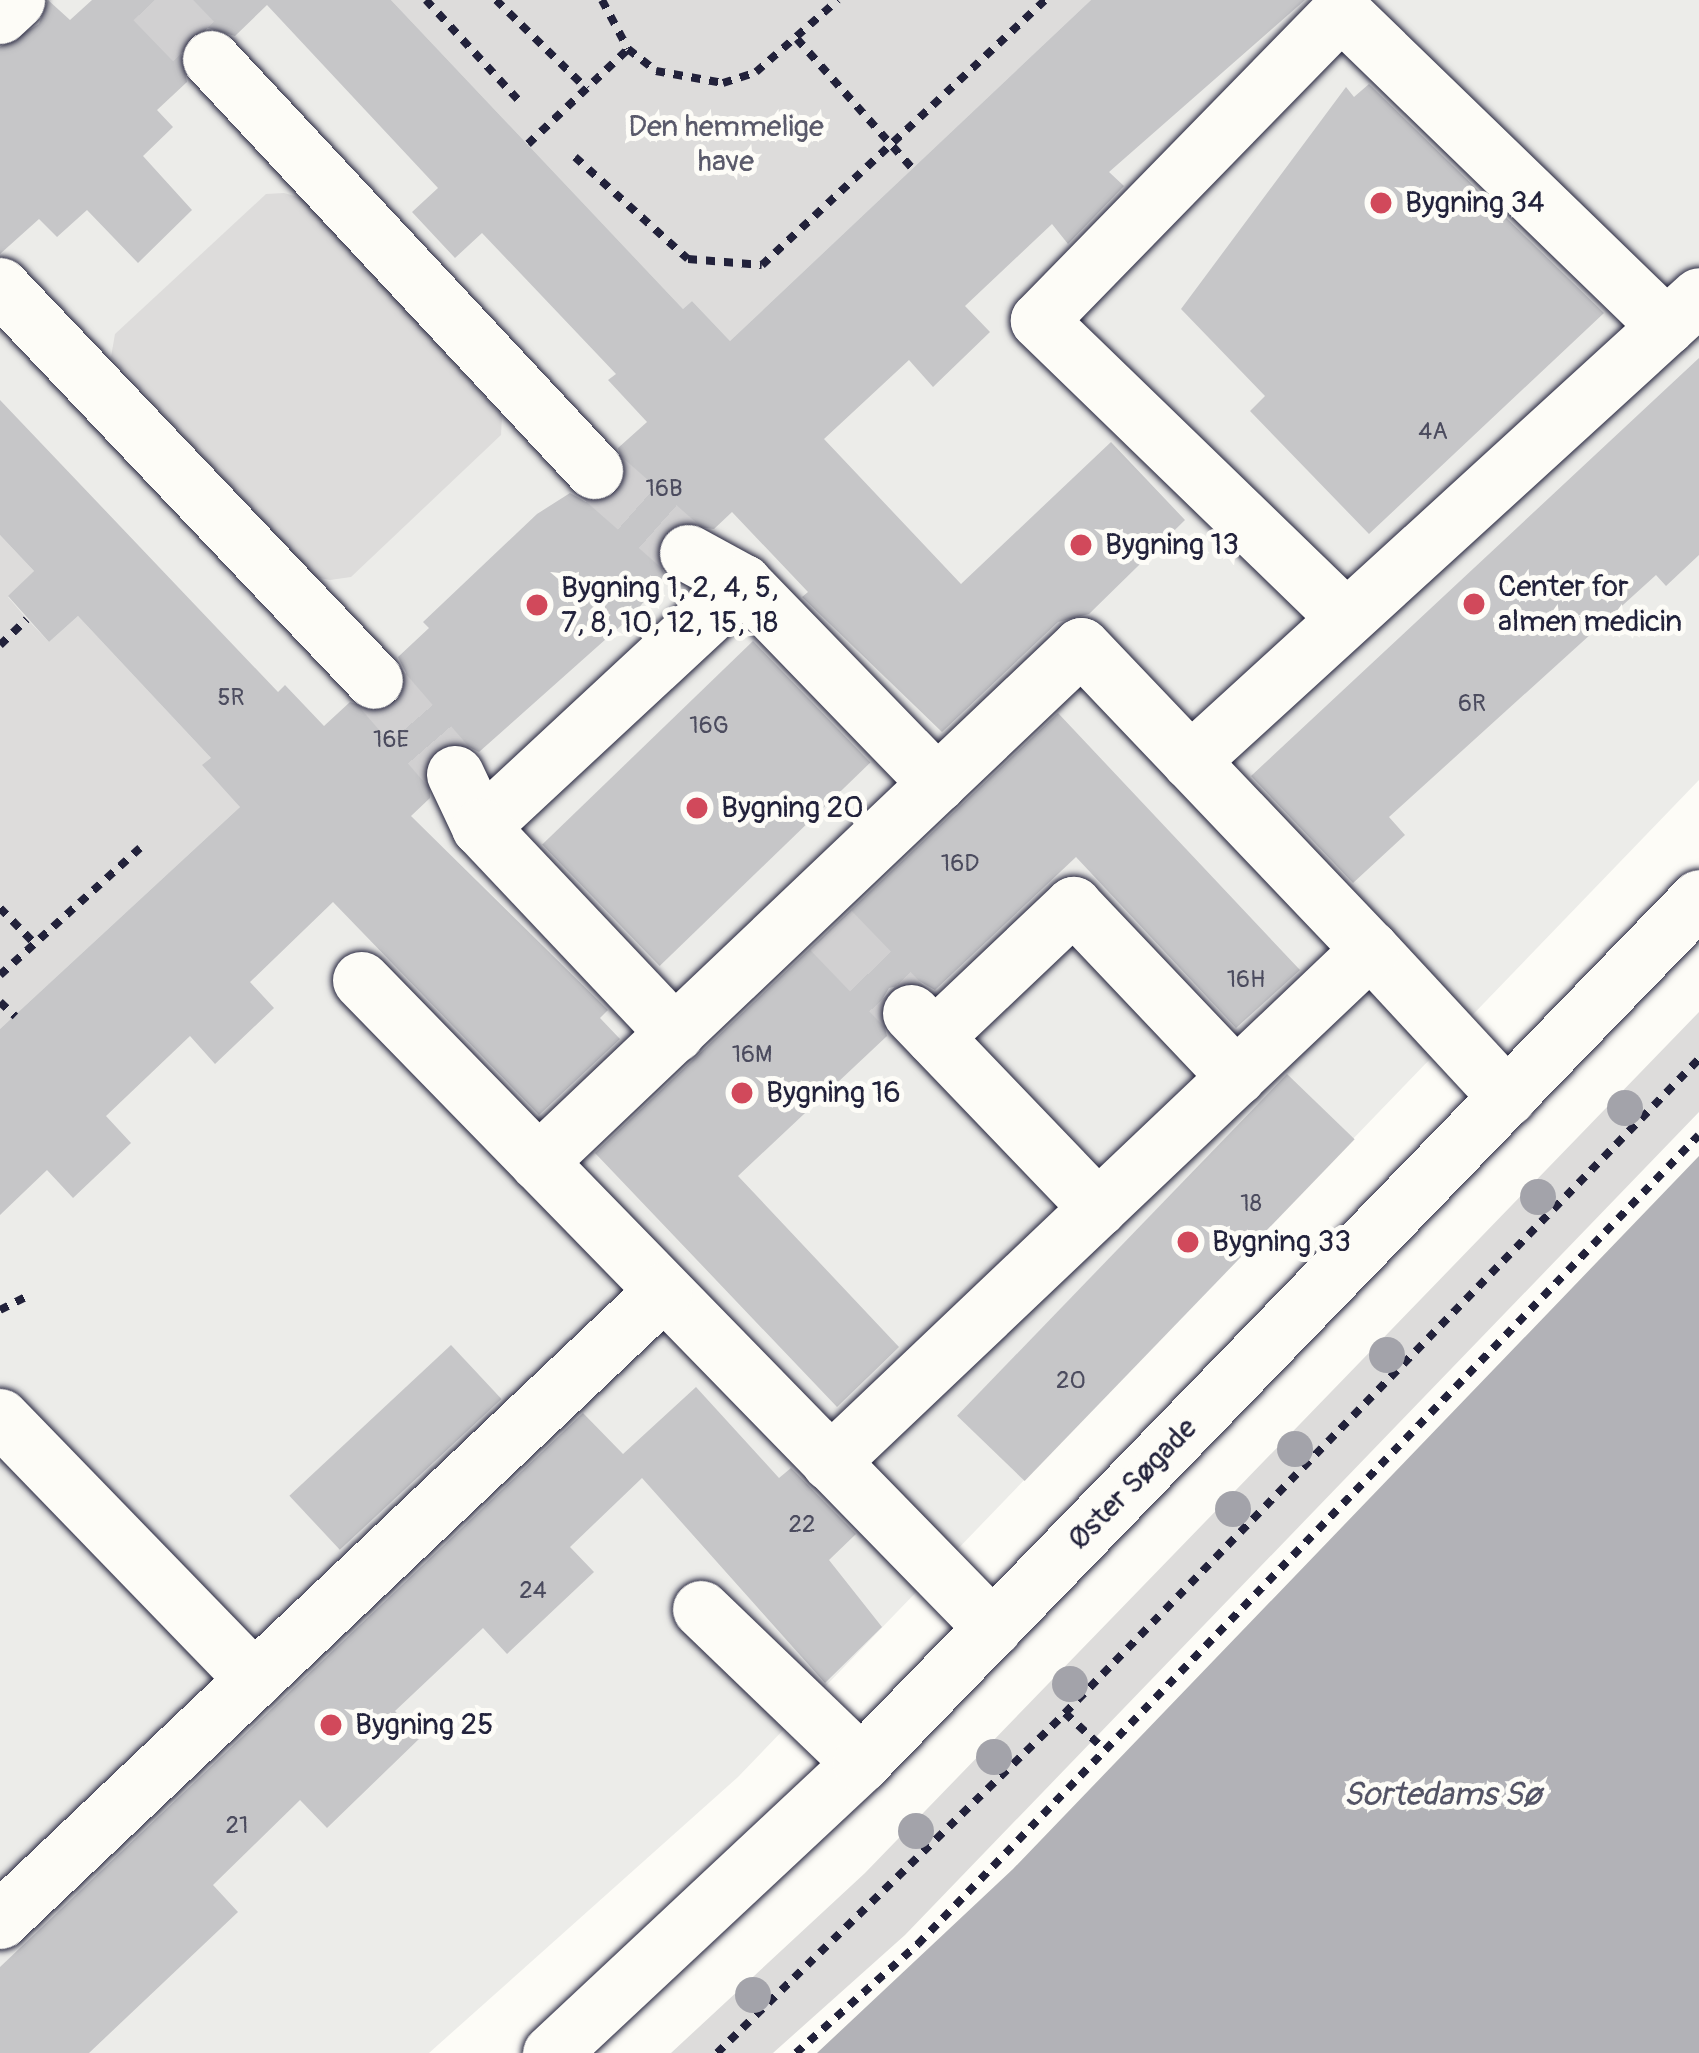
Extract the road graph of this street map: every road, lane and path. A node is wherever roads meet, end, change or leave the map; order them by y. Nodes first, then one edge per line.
1 (16, 0) edge
2 (426, 0) edge
3 (496, 0) edge
4 (602, 0) edge
5 (838, 0) edge
6 (1046, 0) edge
7 (0, 15) edge
8 (797, 39) junction
9 (628, 50) junction
10 (211, 59) tunnel mouth
11 (587, 88) junction
12 (520, 102) dead end
13 (528, 144) dead end
14 (892, 147) junction
15 (575, 157) dead end
16 (913, 169) dead end
17 (0, 286) edge
18 (1682, 311) edge
19 (594, 470) tunnel mouth
20 (688, 553) tunnel mouth
21 (743, 583) junction
22 (1346, 618) junction
23 (27, 619) dead end
24 (0, 645) edge
25 (374, 680) tunnel mouth
26 (1190, 761) junction
27 (455, 774) tunnel mouth
28 (937, 783) junction
29 (480, 827) junction
30 (140, 848) dead end
31 (1699, 898) edge
32 (0, 908) edge
33 (34, 943) junction
34 (1370, 949) junction
35 (0, 975) edge
36 (361, 980) dead end
37 (0, 1002) edge
38 (15, 1016) dead end
39 (675, 1033) junction
40 (1699, 1059) edge
41 (1236, 1076) junction
42 (1507, 1097) junction
43 (1699, 1136) edge
44 (538, 1162) junction
45 (1098, 1208) junction
46 (663, 1291) junction
47 (30, 1295) dead end
48 (0, 1310) edge
49 (0, 1417) edge
50 (830, 1462) junction
51 (701, 1610) dead end
52 (993, 1628) junction
53 (254, 1679) junction
54 (1065, 1713) junction
55 (1106, 1750) junction
56 (861, 1763) junction
57 (0, 1920) edge
58 (551, 2053) edge
59 (717, 2053) edge
60 (796, 2053) edge

1 - 7 street
2 - 12 path
3 - 11 path
4 - 9 path
5 - 8 path
6 - 14 path
8 - 9 path
8 - 14 path
9 - 11 path
10 - 19 street
11 - 13 path
14 - 15 path
14 - 16 path
17 - 25 street
18 - 22 street
18 - 22 street
20 - 21 street
21 - 28 street
21 - 29 street
22 - 26 street
23 - 24 path
26 - 28 street
26 - 34 street
27 - 29 street
28 - 39 street
29 - 39 street
30 - 33 path
31 - 42 street, Øster Søgade
32 - 33 path
33 - 35 path
34 - 41 street
34 - 42 street
36 - 44 street
37 - 38 path
39 - 44 street
40 - 54 path
41 - 45 street
41 - 45 street
42 - 52 street, Øster Søgade
43 - 55 path
44 - 46 street
45 - 50 street
46 - 50 street
46 - 53 street
47 - 48 path
49 - 53 street
50 - 52 street
51 - 56 street
52 - 56 street, Øster Søgade
53 - 57 street
54 - 55 path
54 - 59 path
55 - 60 path
56 - 58 street, Øster Søgade

